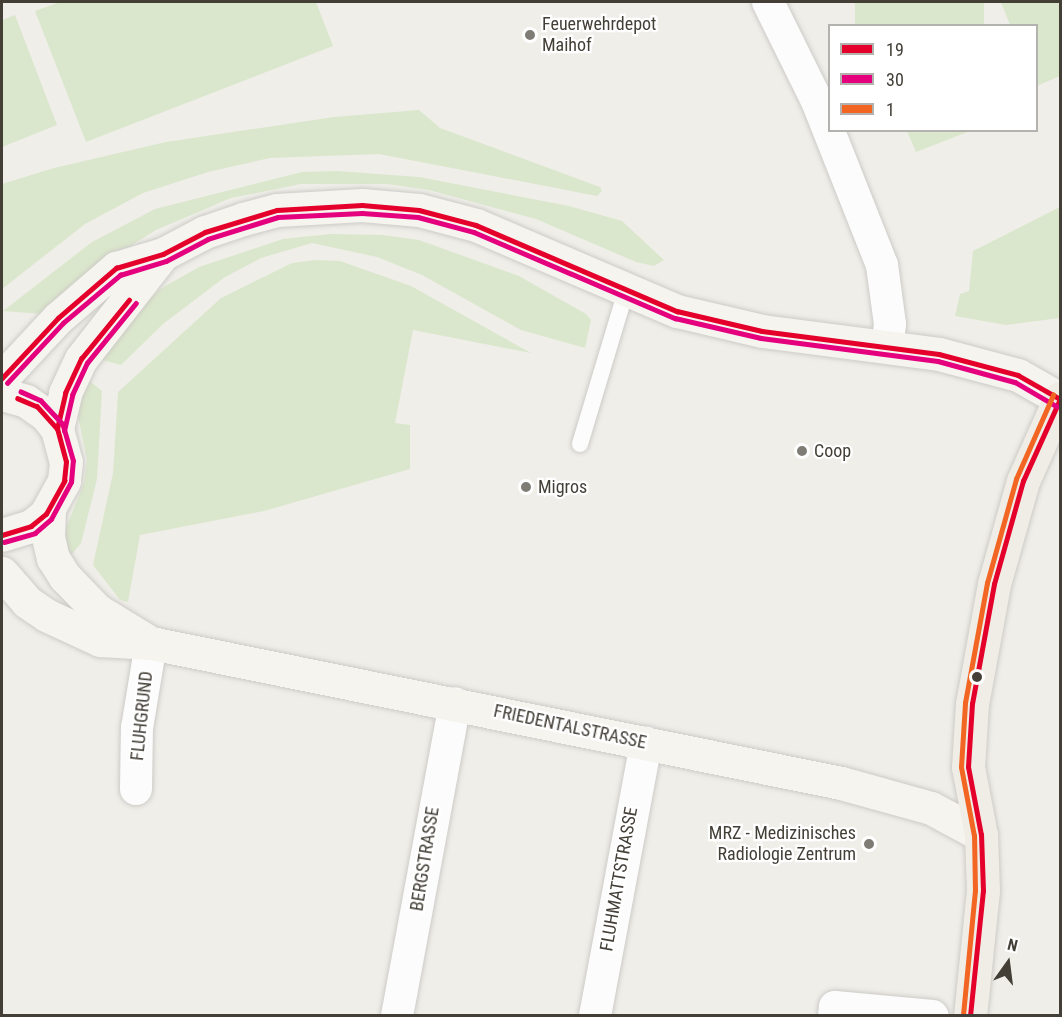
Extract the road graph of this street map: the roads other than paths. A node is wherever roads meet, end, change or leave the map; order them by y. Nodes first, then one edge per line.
1 (768, 2) edge
2 (828, 129) edge
3 (829, 132) edge
4 (163, 254) junction
5 (626, 291) junction
6 (887, 347) junction
7 (2, 378) edge
8 (2, 394) edge
9 (1060, 398) edge
10 (57, 429) junction
11 (580, 444) dead end
12 (49, 509) junction
13 (2, 535) edge
14 (2, 573) edge
15 (151, 643) junction
16 (455, 703) junction
17 (646, 743) junction
18 (136, 789) dead end
19 (981, 835) junction
20 (397, 1016) edge
21 (596, 1016) edge
22 (834, 1016) edge
23 (933, 1016) edge
24 (970, 1016) edge

1 - 2 street
3 - 6 street
4 - 5 main road
4 - 7 main road
4 - 10 main road
5 - 6 main road
5 - 11 lane
6 - 9 main road
8 - 10 main road
9 - 19 main road
10 - 12 main road
12 - 13 main road
12 - 15 main road, FRIEDENTALSTRASSE
14 - 15 main road, FRIEDENTALSTRASSE
15 - 16 main road, FRIEDENTALSTRASSE
15 - 18 street, FLUHGRUND
16 - 17 main road, FRIEDENTALSTRASSE
16 - 20 street, BERGSTRASSE
17 - 19 main road, FRIEDENTALSTRASSE
17 - 21 street, FLUHMATTSTRASSE
19 - 24 main road
22 - 23 street

